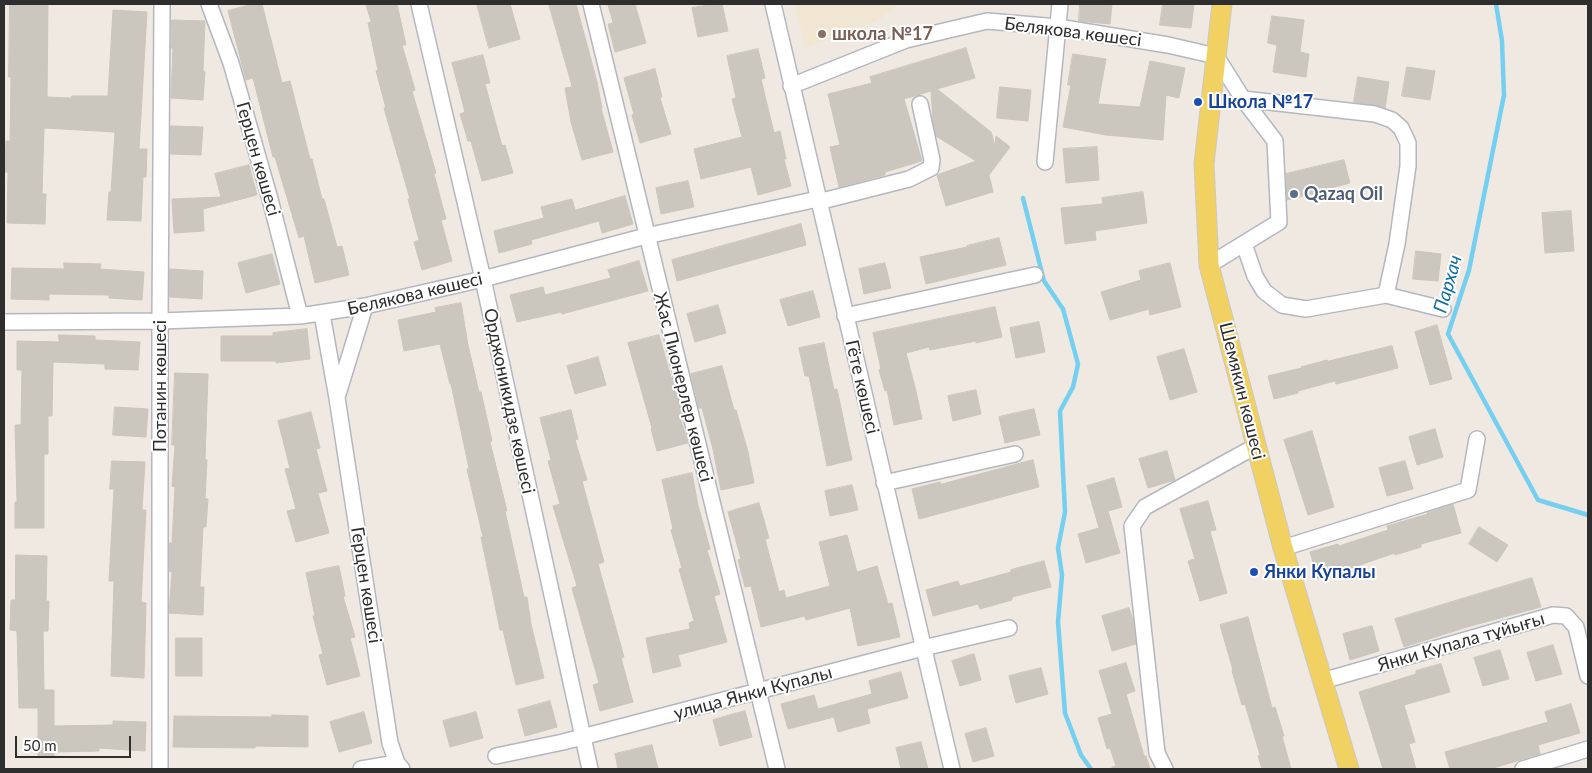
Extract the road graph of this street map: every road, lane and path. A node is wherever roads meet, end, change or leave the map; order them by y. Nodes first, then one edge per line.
1 (162, 4) edge
2 (209, 4) edge
3 (419, 4) edge
4 (591, 4) edge
5 (773, 4) edge
6 (1060, 4) edge
7 (1222, 4) edge
8 (1058, 27) junction
9 (1216, 56) junction
10 (791, 86) junction
11 (1243, 99) junction
12 (920, 104) dead end
13 (1045, 162) dead end
14 (818, 200) junction
15 (646, 236) junction
16 (1244, 244) junction
17 (1209, 265) junction
18 (1035, 275) dead end
19 (483, 279) junction
20 (1386, 295) junction
21 (366, 306) junction
22 (1443, 309) dead end
23 (322, 314) junction
24 (300, 316) junction
25 (845, 316) junction
26 (4, 322) edge
27 (160, 322) junction
28 (337, 398) junction
29 (1477, 439) dead end
30 (1256, 446) junction
31 (1015, 454) dead end
32 (884, 483) junction
33 (1283, 548) junction
34 (1009, 628) dead end
35 (923, 648) junction
36 (1588, 676) edge
37 (1322, 682) junction
38 (758, 692) junction
39 (582, 737) junction
40 (1588, 749) edge
41 (496, 756) dead end
42 (400, 766) edge
43 (160, 769) edge
44 (361, 769) edge
45 (590, 769) edge
46 (777, 769) edge
47 (952, 769) edge
48 (1165, 769) edge
49 (1349, 769) edge
50 (1523, 769) edge

1 - 27 street, Потанин көшесі
2 - 24 street, Герцен көшесі
3 - 19 street, Орджоникидзе көшесі
4 - 15 street, Жас Пионерлер көшесі
5 - 10 street, Гёте көшесі
6 - 8 street
7 - 9 main road, Шемякин көшесі
8 - 9 street, Белякова көшесі
8 - 10 street, Белякова көшесі
8 - 13 street
9 - 11 street
9 - 17 main road, Шемякин көшесі
10 - 14 street, Гёте көшесі
11 - 16 street
11 - 20 street
12 - 14 street, Белякова көшесі
14 - 15 street, Белякова көшесі
14 - 25 street, Гёте көшесі
15 - 19 street, Белякова көшесі
15 - 38 street, Жас Пионерлер көшесі
16 - 17 street
16 - 20 street
17 - 30 main road, Шемякин көшесі
18 - 25 street
19 - 21 street, Белякова көшесі
19 - 39 street, Орджоникидзе көшесі
20 - 22 street
21 - 23 street, Белякова көшесі
21 - 28 street
23 - 24 street, Белякова көшесі
23 - 28 street, Герцен көшесі
24 - 27 street, Белякова көшесі
25 - 32 street, Гёте көшесі
26 - 27 street, Белякова көшесі
27 - 43 street, Потанин көшесі
28 - 42 street, Герцен көшесі
29 - 33 street
30 - 33 main road, Шемякин көшесі
30 - 48 street
31 - 32 street
32 - 35 street, Гёте көшесі
33 - 37 main road, Шемякин көшесі
34 - 35 street, улица Янки Купалы
35 - 38 street, улица Янки Купалы
35 - 47 street, Гёте көшесі
36 - 37 street, Янки Купала тұйығы
37 - 49 main road, Шемякин көшесі
38 - 39 street, улица Янки Купалы
38 - 46 street, Жас Пионерлер көшесі
39 - 41 street, улица Янки Купалы
39 - 45 street, Орджоникидзе көшесі
40 - 50 street
42 - 44 street

